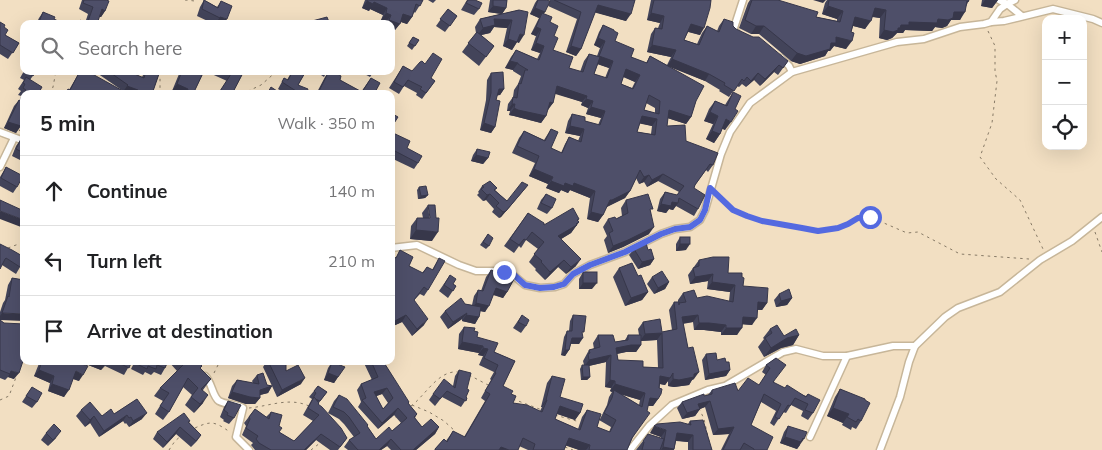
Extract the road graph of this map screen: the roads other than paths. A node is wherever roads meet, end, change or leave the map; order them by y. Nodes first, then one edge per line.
1 (743, 0) edge
2 (999, 0) edge
3 (1015, 0) edge
4 (1007, 4) junction
5 (1000, 9) junction
6 (1022, 16) junction
7 (1009, 20) junction
8 (988, 23) junction
9 (1102, 24) edge
10 (741, 35) edge
11 (777, 54) edge
12 (792, 72) junction
13 (0, 132) edge
14 (14, 138) junction
15 (20, 140) edge
16 (0, 167) edge
17 (1102, 217) edge
18 (395, 248) edge
19 (915, 346) junction
20 (848, 356) junction
21 (200, 371) edge
22 (810, 437) dead end
23 (249, 450) edge
24 (630, 450) edge
25 (880, 450) edge

1 - 10 street
2 - 4 street
3 - 4 street
4 - 5 street
4 - 6 street
5 - 7 street
5 - 8 street
6 - 7 street
6 - 9 street
7 - 8 street
8 - 12 street
11 - 12 street
12 - 18 street
13 - 14 street
14 - 15 street
14 - 16 street
17 - 19 street
19 - 20 street
19 - 25 street
20 - 22 street
20 - 24 street
21 - 23 street

